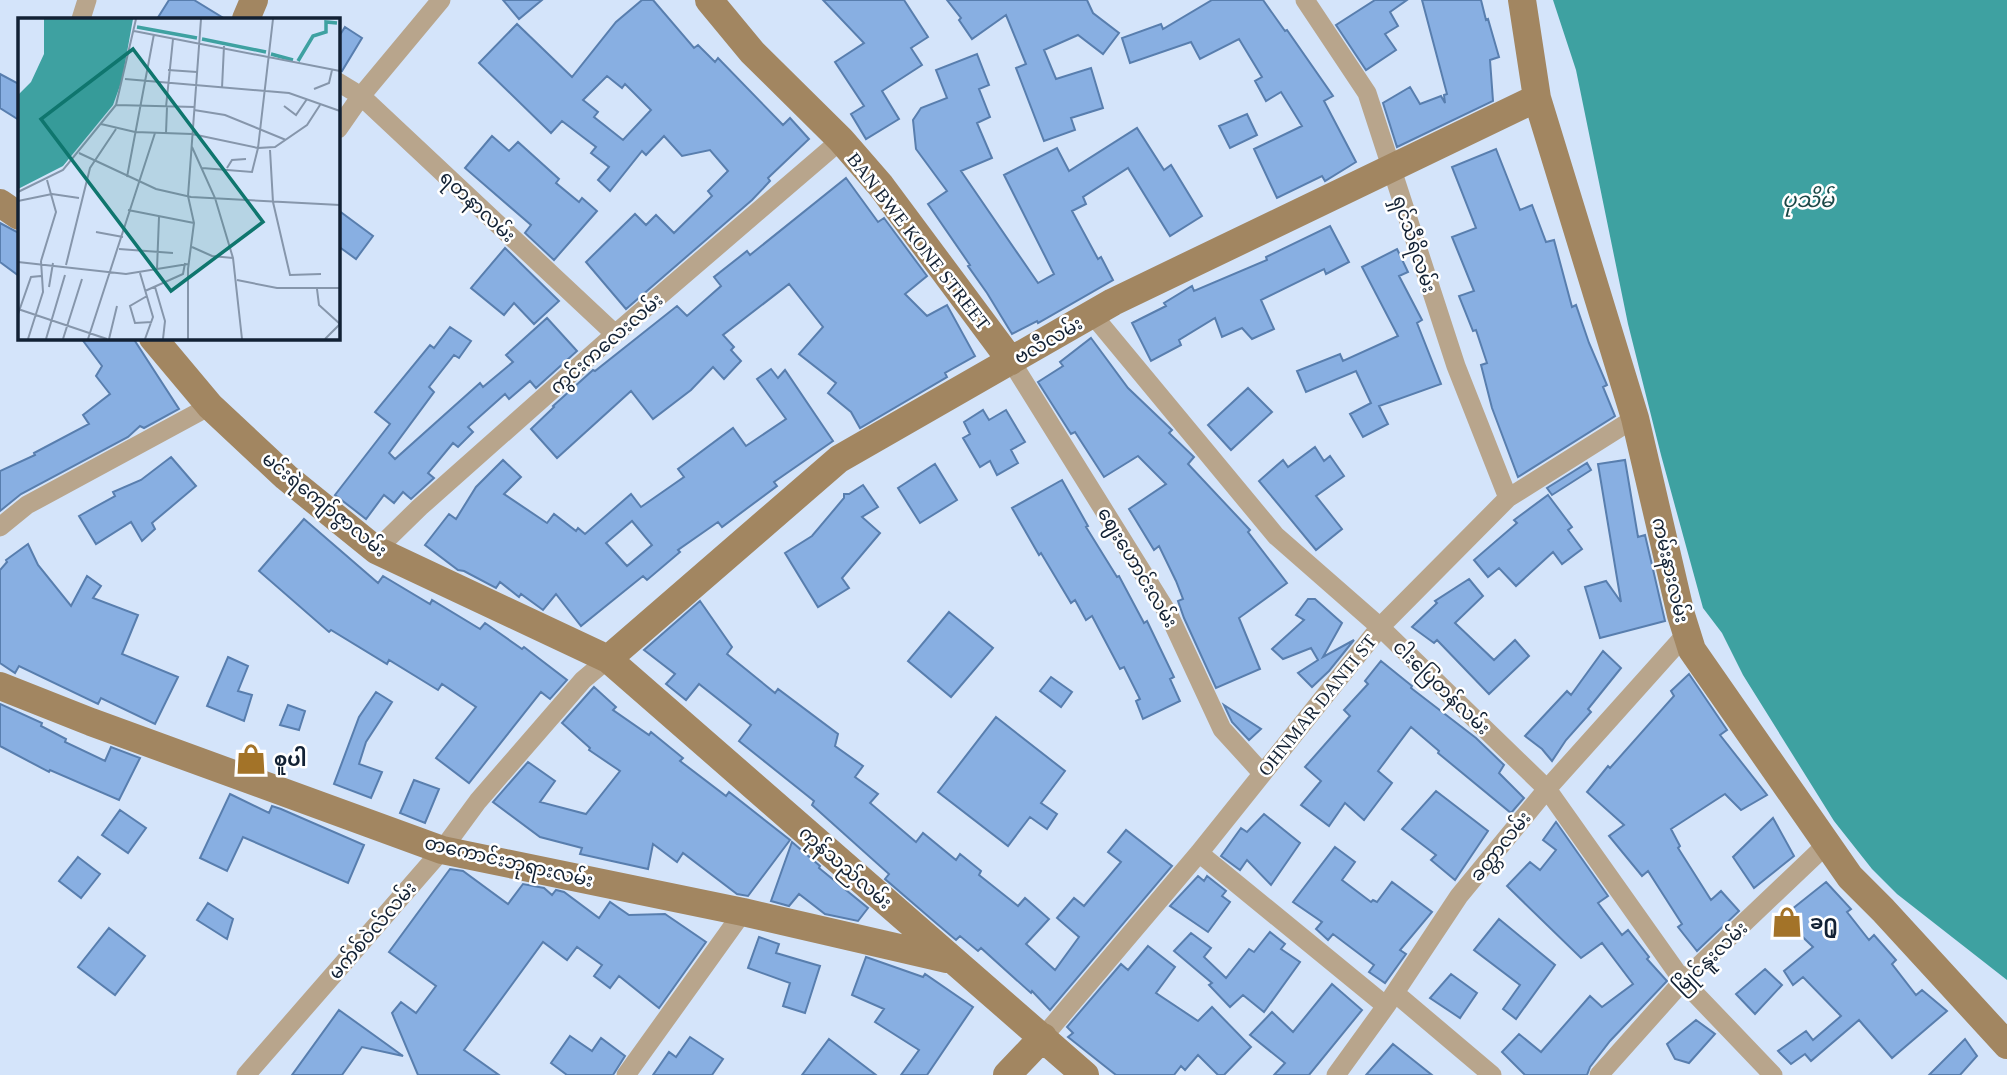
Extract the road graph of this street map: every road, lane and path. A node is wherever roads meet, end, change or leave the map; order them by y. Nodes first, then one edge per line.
1 (87, 0) edge
2 (254, 0) edge
3 (441, 0) edge
4 (709, 0) edge
5 (1305, 0) edge
6 (1522, 0) edge
7 (81, 18) edge
8 (246, 18) edge
9 (340, 83) edge
10 (361, 96) junction
11 (1537, 98) junction
12 (340, 126) edge
13 (841, 140) junction
14 (1390, 168) junction
15 (0, 203) edge
16 (18, 215) edge
17 (1092, 314) junction
18 (615, 334) junction
19 (155, 340) edge
20 (1011, 361) junction
21 (210, 406) junction
22 (1635, 418) junction
23 (1508, 498) junction
24 (0, 527) edge
25 (376, 550) junction
26 (1380, 627) junction
27 (1686, 634) junction
28 (608, 659) junction
29 (0, 686) edge
30 (1262, 774) junction
31 (1547, 789) junction
32 (1827, 844) junction
33 (442, 850) junction
34 (1199, 853) junction
35 (743, 912) junction
36 (952, 961) junction
37 (1683, 981) junction
38 (1391, 1000) junction
39 (1042, 1037) junction
40 (2007, 1045) edge
41 (246, 1075) edge
42 (626, 1075) edge
43 (1007, 1075) edge
44 (1085, 1075) edge
45 (1336, 1075) edge
46 (1492, 1075) edge
47 (1599, 1075) edge
48 (1773, 1075) edge

1 - 7 street
2 - 8 street
3 - 10 street
4 - 13 street, BAN BWE KONE STREET
5 - 14 street, ရှင်သီရိလမ်း
6 - 11 street, ကမ်းနားလမ်း
9 - 10 street, ရတနာလမ်း
10 - 12 street
10 - 18 street, ရတနာလမ်း
11 - 14 street, ဗလီလမ်း
11 - 22 street, ကမ်းနားလမ်း
13 - 18 street, ကွင်းကလေးလမ်း
13 - 20 street, BAN BWE KONE STREET
14 - 17 street, ဗလီလမ်း
14 - 23 street, ရှင်သီရိလမ်း
15 - 16 street
17 - 20 street, ဗလီလမ်း
17 - 26 street, ငါးပြေတန်လမ်း
18 - 25 street, ကွင်းကလေးလမ်း
19 - 21 street, မင်းရဲကျော်ဇွာလမ်း
20 - 28 street, ဗလီလမ်း
20 - 30 street, ဈေးဟောင်းလမ်း
21 - 24 street
21 - 25 street, မင်းရဲကျော်ဇွာလမ်း
22 - 23 street, OHNMAR DANTI ST
22 - 27 street, ကမ်းနားလမ်း
23 - 26 street, OHNMAR DANTI ST
25 - 28 street, မင်းရဲကျော်ဇွာလမ်း
26 - 30 street, OHNMAR DANTI ST
26 - 31 street, ငါးပြေတန်လမ်း
27 - 31 street, ခတ္တာလမ်း
27 - 32 street, ကမ်းနားလမ်း
28 - 33 street, မက်စ်ဝဲလ်လမ်း
28 - 36 street, ကုန်သည်လမ်း
29 - 33 street, တကောင်းဘုရားလမ်း
30 - 34 street, OHNMAR DANTI ST
31 - 37 street, ငါးပြေတန်လမ်း
31 - 38 street, ခတ္တာလမ်း
32 - 37 street, မြိုင်နူးလမ်း
32 - 40 street, ကမ်းနားလမ်း
33 - 35 street, တကောင်းဘုရားလမ်း
33 - 41 street, မက်စ်ဝဲလ်လမ်း
34 - 38 street
34 - 39 street, OHNMAR DANTI ST
35 - 36 street, တကောင်းဘုရားလမ်း
35 - 42 street
36 - 39 street, ကုန်သည်လမ်း
37 - 47 street, မြိုင်နူးလမ်း
37 - 48 street, ငါးပြေတန်လမ်း
38 - 45 street, ခတ္တာလမ်း
38 - 46 street
39 - 43 street
39 - 44 street, ကုန်သည်လမ်း

